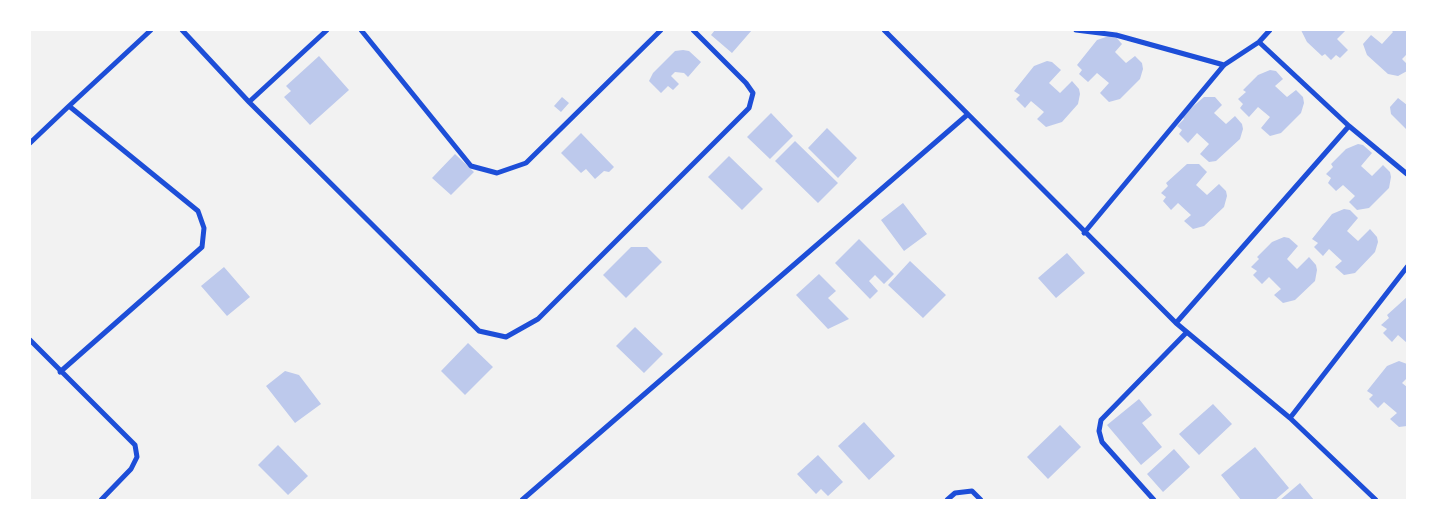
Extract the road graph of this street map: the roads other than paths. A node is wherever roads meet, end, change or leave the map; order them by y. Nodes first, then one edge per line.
1 (151, 30) edge
2 (182, 30) edge
3 (327, 30) edge
4 (361, 30) edge
5 (661, 30) edge
6 (693, 30) edge
7 (884, 30) edge
8 (1076, 30) edge
9 (1270, 30) edge
10 (1259, 42) junction
11 (1224, 65) junction
12 (249, 102) junction
13 (69, 106) junction
14 (967, 115) junction
15 (1349, 126) junction
16 (30, 143) edge
17 (1407, 174) edge
18 (1084, 233) junction
19 (1407, 266) edge
20 (1176, 324) junction
21 (1186, 333) junction
22 (30, 340) edge
23 (60, 372) junction
24 (1290, 418) junction
25 (101, 500) edge
26 (522, 500) edge
27 (947, 500) edge
28 (981, 500) edge
29 (1154, 500) edge
30 (1376, 500) edge

1 - 13 street
2 - 12 street
3 - 12 street
4 - 5 street
6 - 12 street
7 - 14 street
8 - 11 street
9 - 10 street
10 - 11 street
10 - 15 street
11 - 18 street
13 - 16 street
13 - 23 street
14 - 18 street
14 - 26 street
15 - 17 street
15 - 20 street
18 - 20 street
19 - 24 street
20 - 21 street
21 - 24 street
21 - 29 street
22 - 23 street
23 - 25 street
24 - 30 street
27 - 28 street

